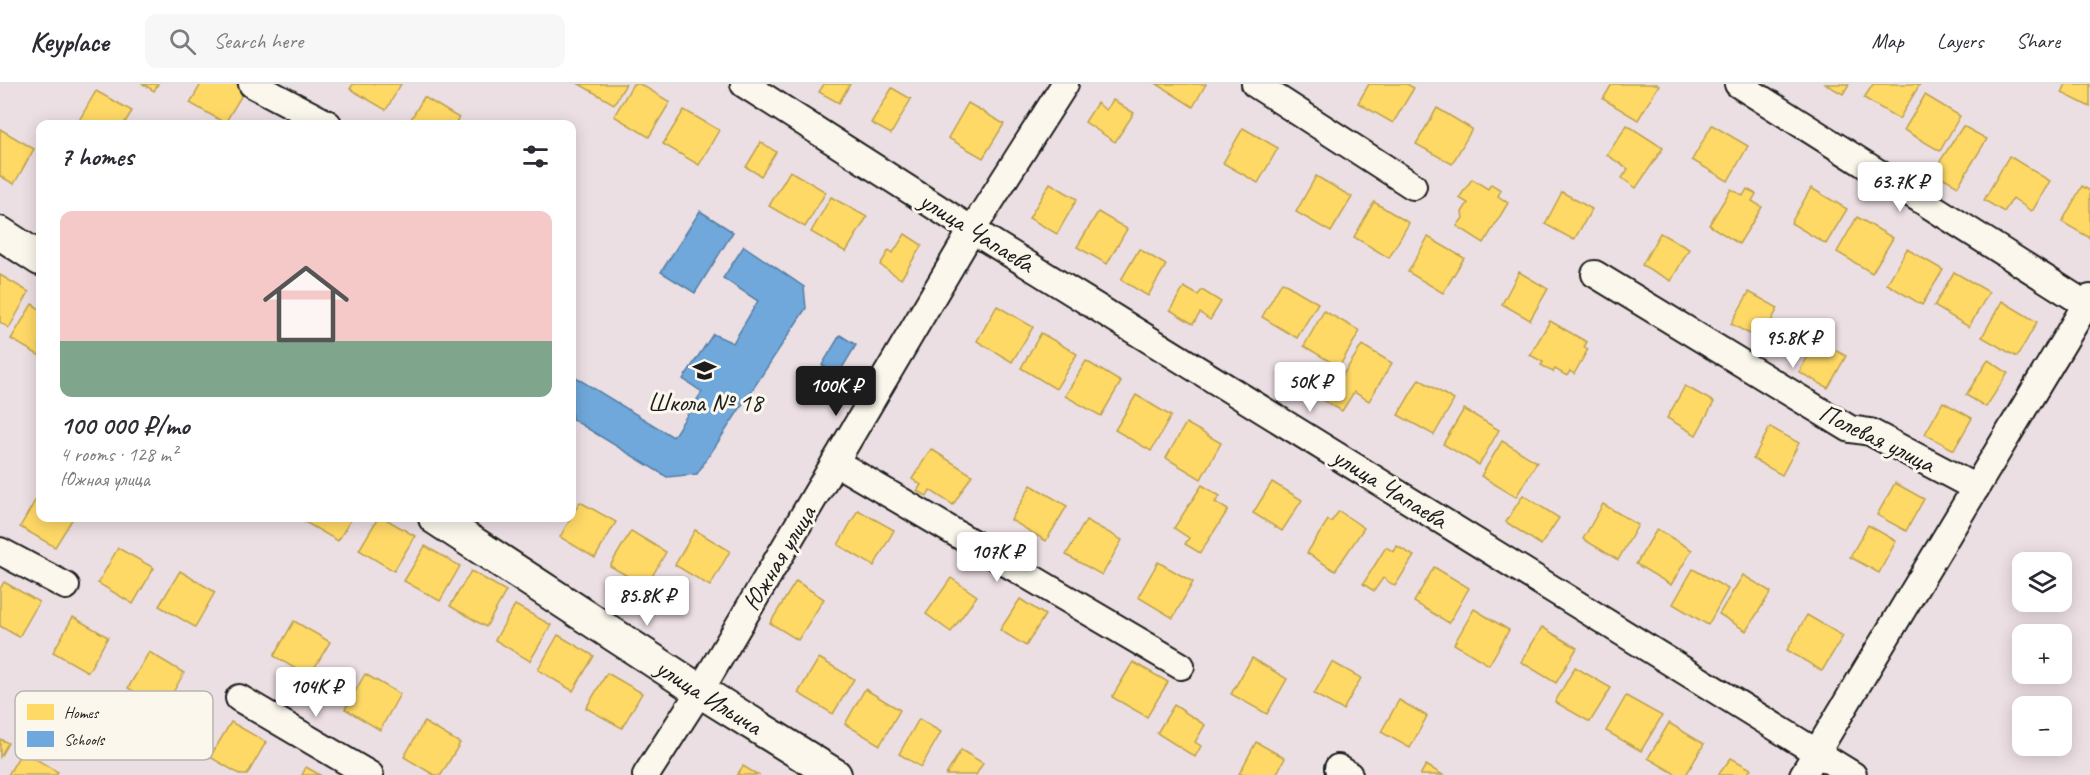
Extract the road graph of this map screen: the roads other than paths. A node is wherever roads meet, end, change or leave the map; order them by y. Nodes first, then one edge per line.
1 (252, 84) edge
2 (744, 84) edge
3 (1065, 84) edge
4 (1255, 84) edge
5 (1738, 84) edge
6 (320, 120) edge
7 (1413, 186) dead end
8 (972, 230) junction
9 (0, 233) edge
10 (36, 257) edge
11 (1595, 274) dead end
12 (2089, 303) edge
13 (835, 462) junction
14 (1976, 488) junction
15 (441, 522) edge
16 (0, 551) edge
17 (66, 586) dead end
18 (1181, 666) dead end
19 (700, 691) junction
20 (239, 698) dead end
21 (1818, 752) junction
22 (370, 775) edge
23 (646, 775) edge
24 (835, 775) edge
25 (1803, 775) edge
26 (1853, 775) edge

1 - 6 street
2 - 8 street, улица Чапаева
3 - 8 street, Южная улица
4 - 7 street
5 - 12 street
8 - 13 street, Южная улица
8 - 21 street, улица Чапаева
9 - 10 main road
11 - 14 street, Полевая улица
12 - 14 street
13 - 18 street
13 - 19 street, Южная улица
14 - 21 street
15 - 19 main road, улица Ильича
16 - 17 street
19 - 23 street, Южная улица
19 - 24 main road, улица Ильича
20 - 22 street
21 - 25 street
21 - 26 street, улица Чапаева

